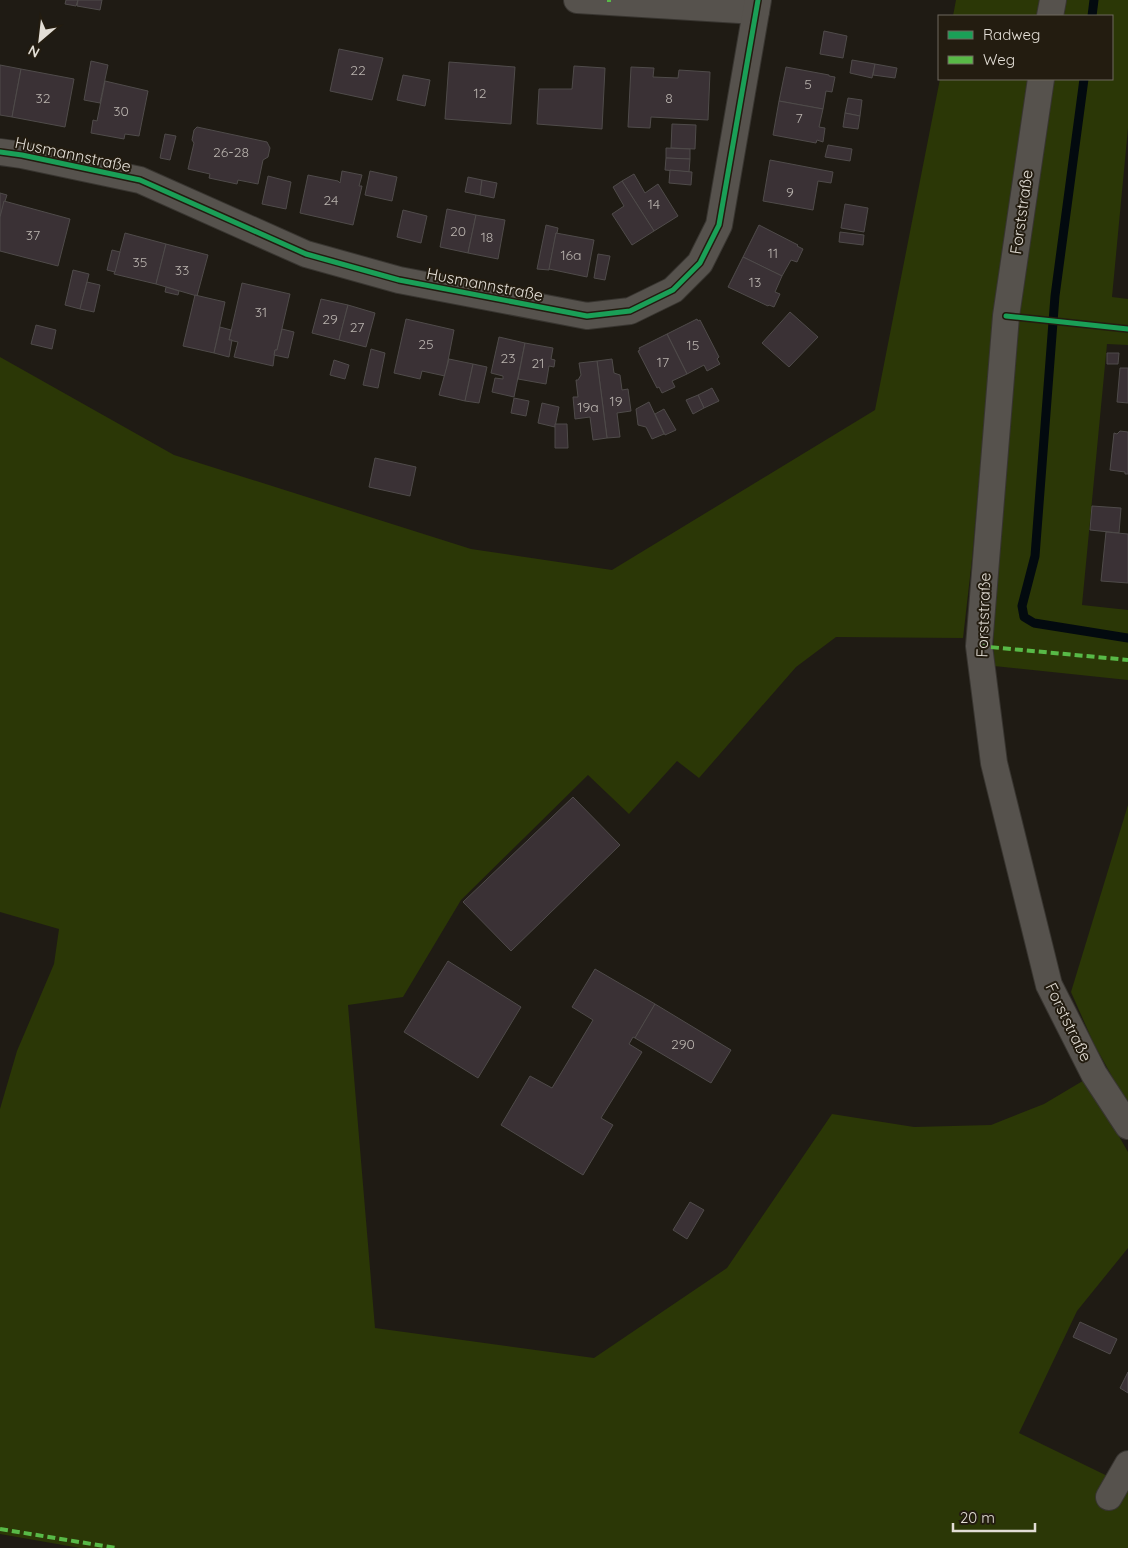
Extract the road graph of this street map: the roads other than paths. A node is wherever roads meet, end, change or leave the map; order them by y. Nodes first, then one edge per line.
1 (576, 0) edge
2 (1052, 0) edge
3 (757, 6) edge
4 (1050, 15) edge
5 (1041, 80) edge
6 (0, 152) edge
7 (1128, 1126) edge
8 (1128, 1464) edge
9 (1109, 1497) dead end

1 - 3 street, Husmannstraße
2 - 4 street
3 - 6 street, Husmannstraße
5 - 7 street, Forststraße
8 - 9 street

